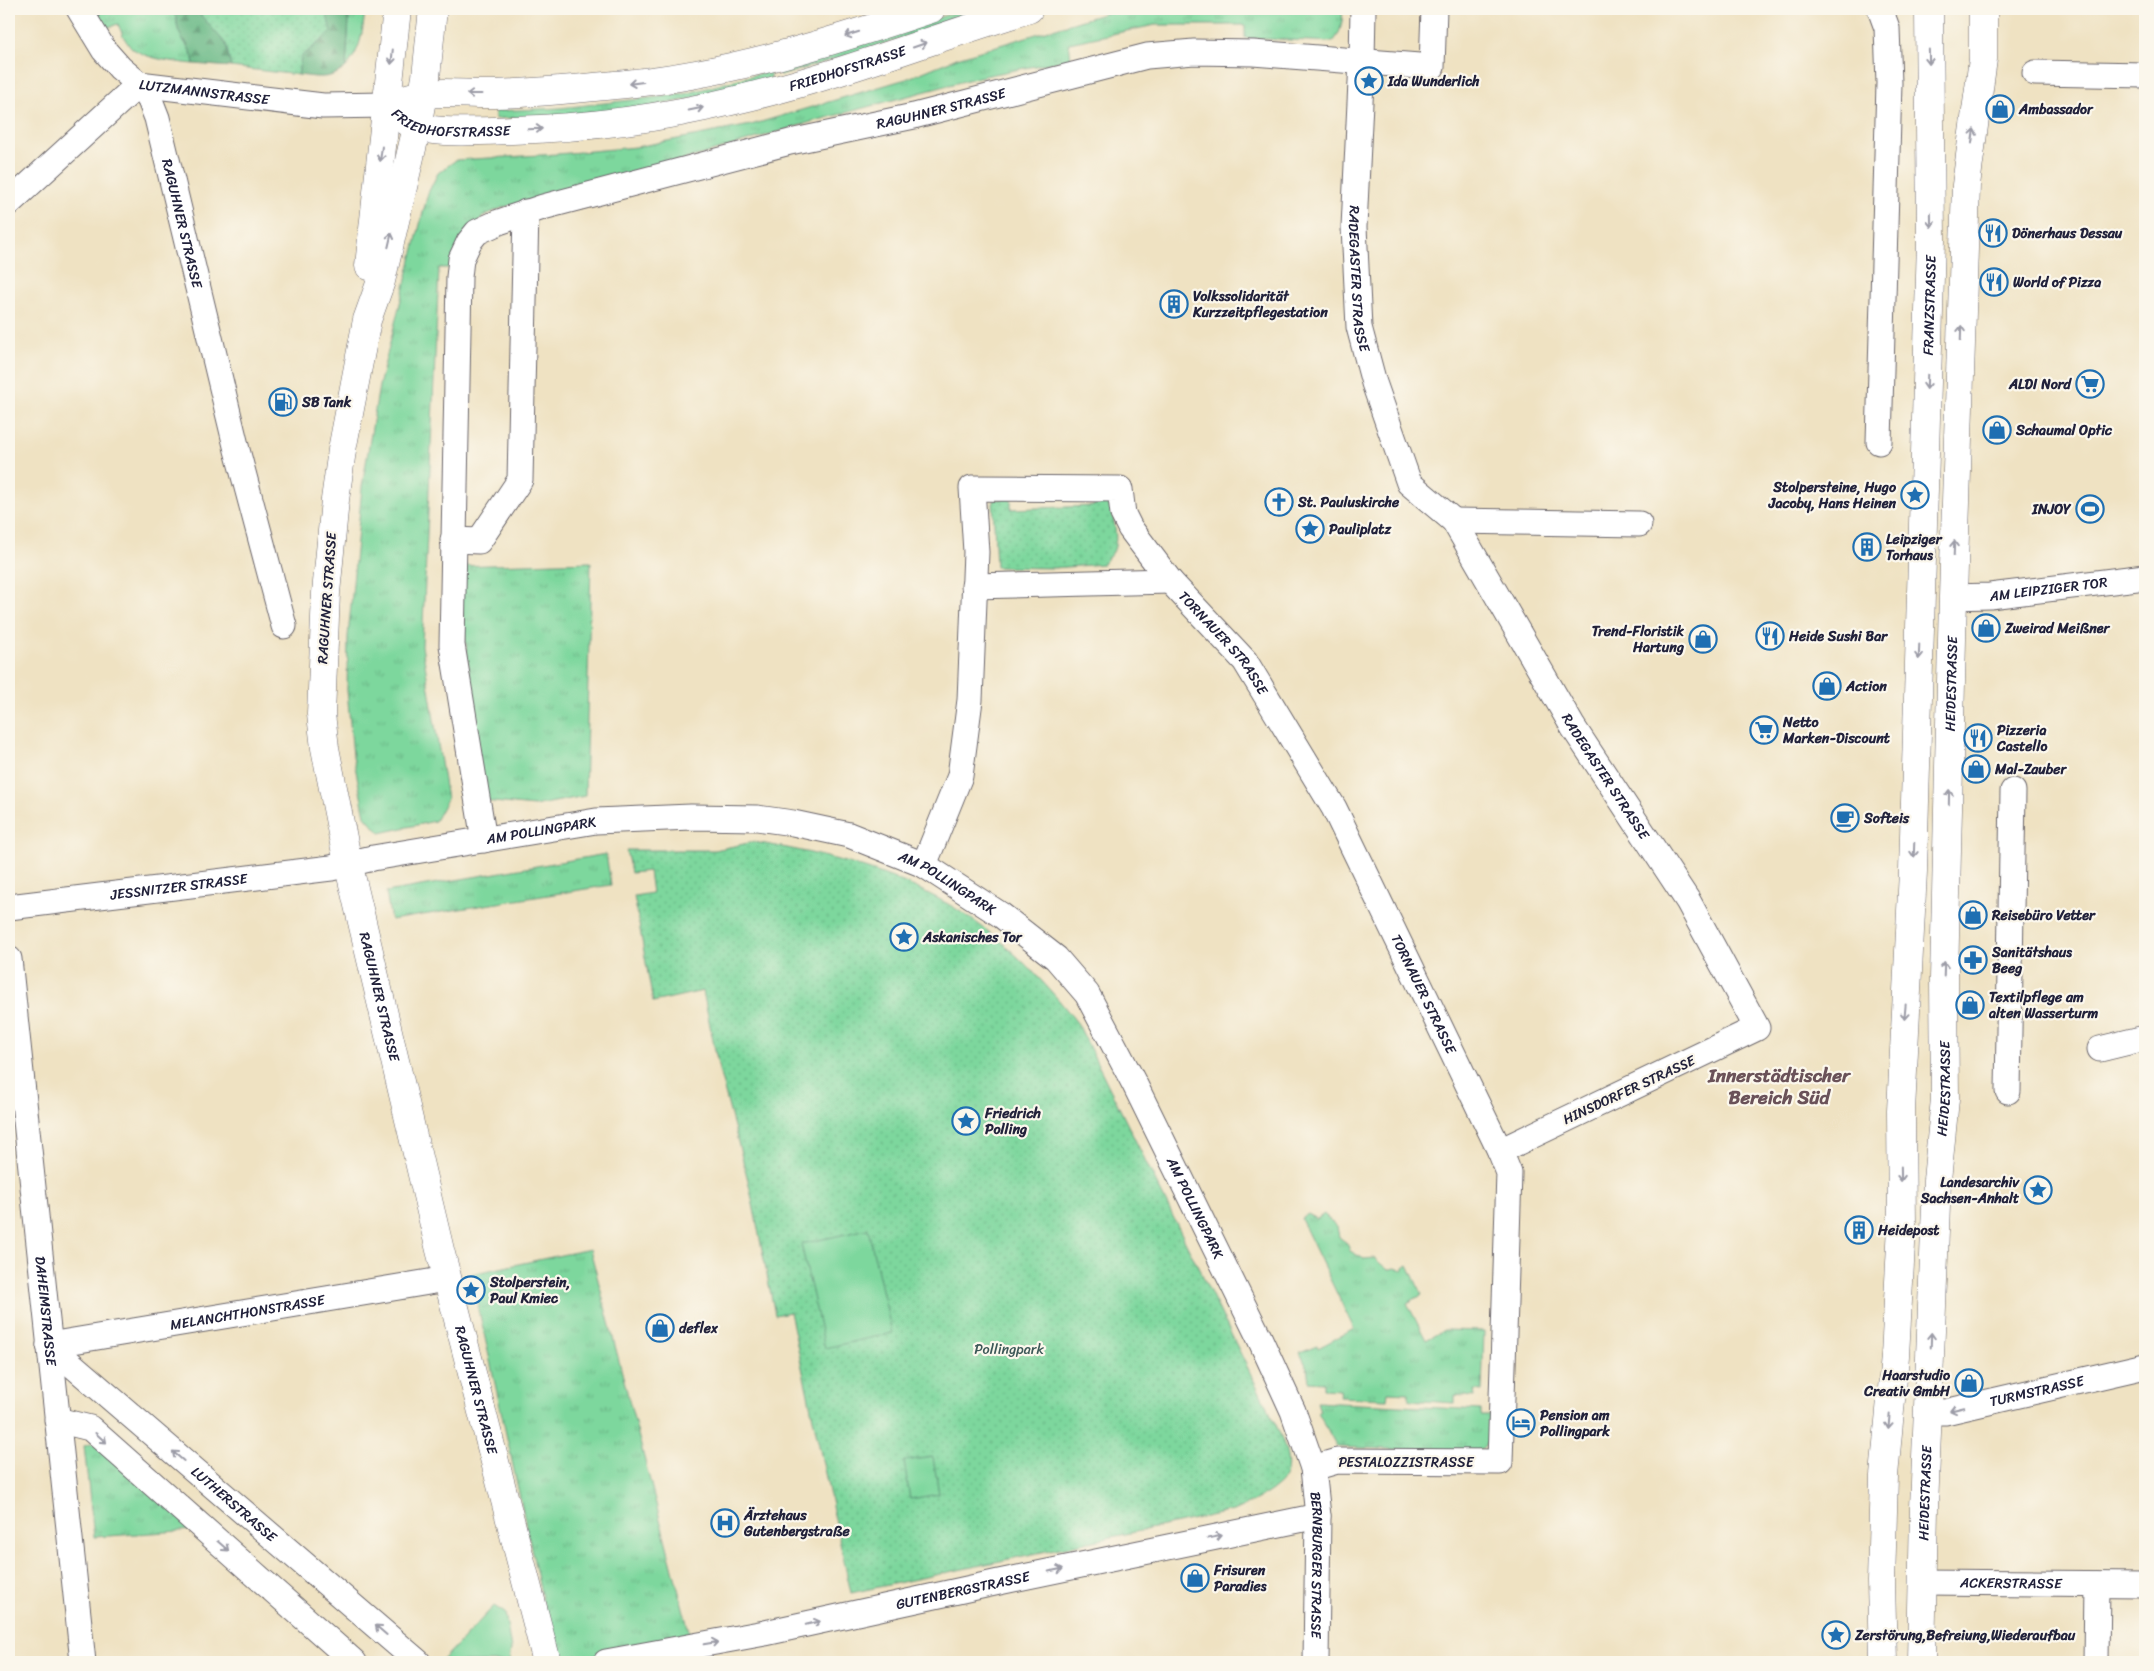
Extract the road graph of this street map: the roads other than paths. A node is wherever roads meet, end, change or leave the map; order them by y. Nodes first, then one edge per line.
1 (79, 9) edge
2 (397, 9) edge
3 (433, 9) edge
4 (931, 9) edge
5 (1029, 9) edge
6 (1363, 9) edge
7 (1434, 9) edge
8 (1929, 9) edge
9 (1984, 9) edge
10 (1884, 18) edge
11 (1362, 61) junction
12 (2035, 73) dead end
13 (2145, 75) edge
14 (139, 84) junction
15 (423, 93) junction
16 (387, 105) junction
17 (417, 127) junction
18 (9, 203) edge
19 (526, 212) junction
20 (367, 320) junction
21 (1879, 442) dead end
22 (1454, 521) junction
23 (1640, 524) dead end
24 (453, 540) junction
25 (2145, 577) edge
26 (1170, 581) junction
27 (974, 586) junction
28 (1953, 597) junction
29 (284, 626) dead end
30 (2013, 791) dead end
31 (484, 840) junction
32 (348, 863) junction
33 (924, 865) junction
34 (9, 907) edge
35 (9, 960) edge
36 (1757, 1028) joint
37 (2145, 1038) edge
38 (2100, 1049) dead end
39 (2008, 1091) dead end
40 (1500, 1151) junction
41 (447, 1279) junction
42 (49, 1345) junction
43 (2145, 1366) edge
44 (1928, 1412) junction
45 (57, 1420) junction
46 (1500, 1462) joint
47 (1313, 1468) junction
48 (1318, 1516) junction
49 (1882, 1582) junction
50 (1923, 1582) junction
51 (2097, 1584) junction
52 (2145, 1584) edge
53 (83, 1662) edge
54 (354, 1662) edge
55 (418, 1662) edge
56 (546, 1662) edge
57 (606, 1662) edge
58 (1316, 1662) edge
59 (1883, 1662) edge
60 (1921, 1662) edge
61 (2096, 1662) edge

1 - 14 street, RAGUHNER STRASSE
2 -> 16 main road, RAGUHNER STRASSE
3 - 15 main road, RAGUHNER STRASSE
4 -> 15 main road, FRIEDHOFSTRASSE
17 -> 5 main road, FRIEDHOFSTRASSE
6 - 11 street, RADEGASTER STRASSE
7 - 11 street
8 -> 49 main road, FRANZSTRASSE
28 -> 9 main road
10 - 21 street
11 - 19 street, RAGUHNER STRASSE
11 - 22 street, RADEGASTER STRASSE
12 - 13 street
14 - 16 street, LUTZMANNSTRASSE
14 - 18 street, LUTZMANNSTRASSE
14 - 29 street, RAGUHNER STRASSE
15 - 16 main road, FRIEDHOFSTRASSE
15 - 17 main road, RAGUHNER STRASSE
16 - 17 main road, FRIEDHOFSTRASSE
16 -> 20 main road, RAGUHNER STRASSE
20 -> 17 main road, RAGUHNER STRASSE
19 - 24 street, RAGUHNER STRASSE
19 - 24 street
20 - 32 main road, RAGUHNER STRASSE
22 - 23 street
22 - 36 street, RADEGASTER STRASSE
24 - 31 street, RAGUHNER STRASSE
25 - 28 street, AM LEIPZIGER TOR
26 - 27 street, TORNAUER STRASSE
26 - 27 street, TORNAUER STRASSE
26 - 40 street, TORNAUER STRASSE
27 - 33 street, TORNAUER STRASSE
44 -> 28 main road, HEIDESTRASSE
30 - 39 street
31 - 32 street, AM POLLINGPARK
31 - 33 street, AM POLLINGPARK
32 - 34 street, JESSNITZER STRASSE
32 - 41 main road, RAGUHNER STRASSE
33 - 47 street, AM POLLINGPARK
35 - 42 street, DAHEIMSTRASSE
36 - 40 street, HINSDORFER STRASSE
37 - 38 street
40 - 46 street, TORNAUER STRASSE
41 - 42 street, MELANCHTHONSTRASSE
41 - 56 main road, RAGUHNER STRASSE
42 - 45 street, DAHEIMSTRASSE
55 -> 42 street, LUTHERSTRASSE
43 -> 44 street, TURMSTRASSE
44 - 50 main road, HEIDESTRASSE
45 - 53 street, DAHEIMSTRASSE
45 -> 54 street
46 - 47 street, PESTALOZZISTRASSE
47 - 48 street, BERNBURGER STRASSE
57 -> 48 street, GUTENBERGSTRASSE
48 - 58 street, BERNBURGER STRASSE
49 - 50 main road
49 - 59 main road
50 - 51 street, ACKERSTRASSE
50 - 60 main road, HEIDESTRASSE
51 - 52 street, ACKERSTRASSE
51 - 61 street

